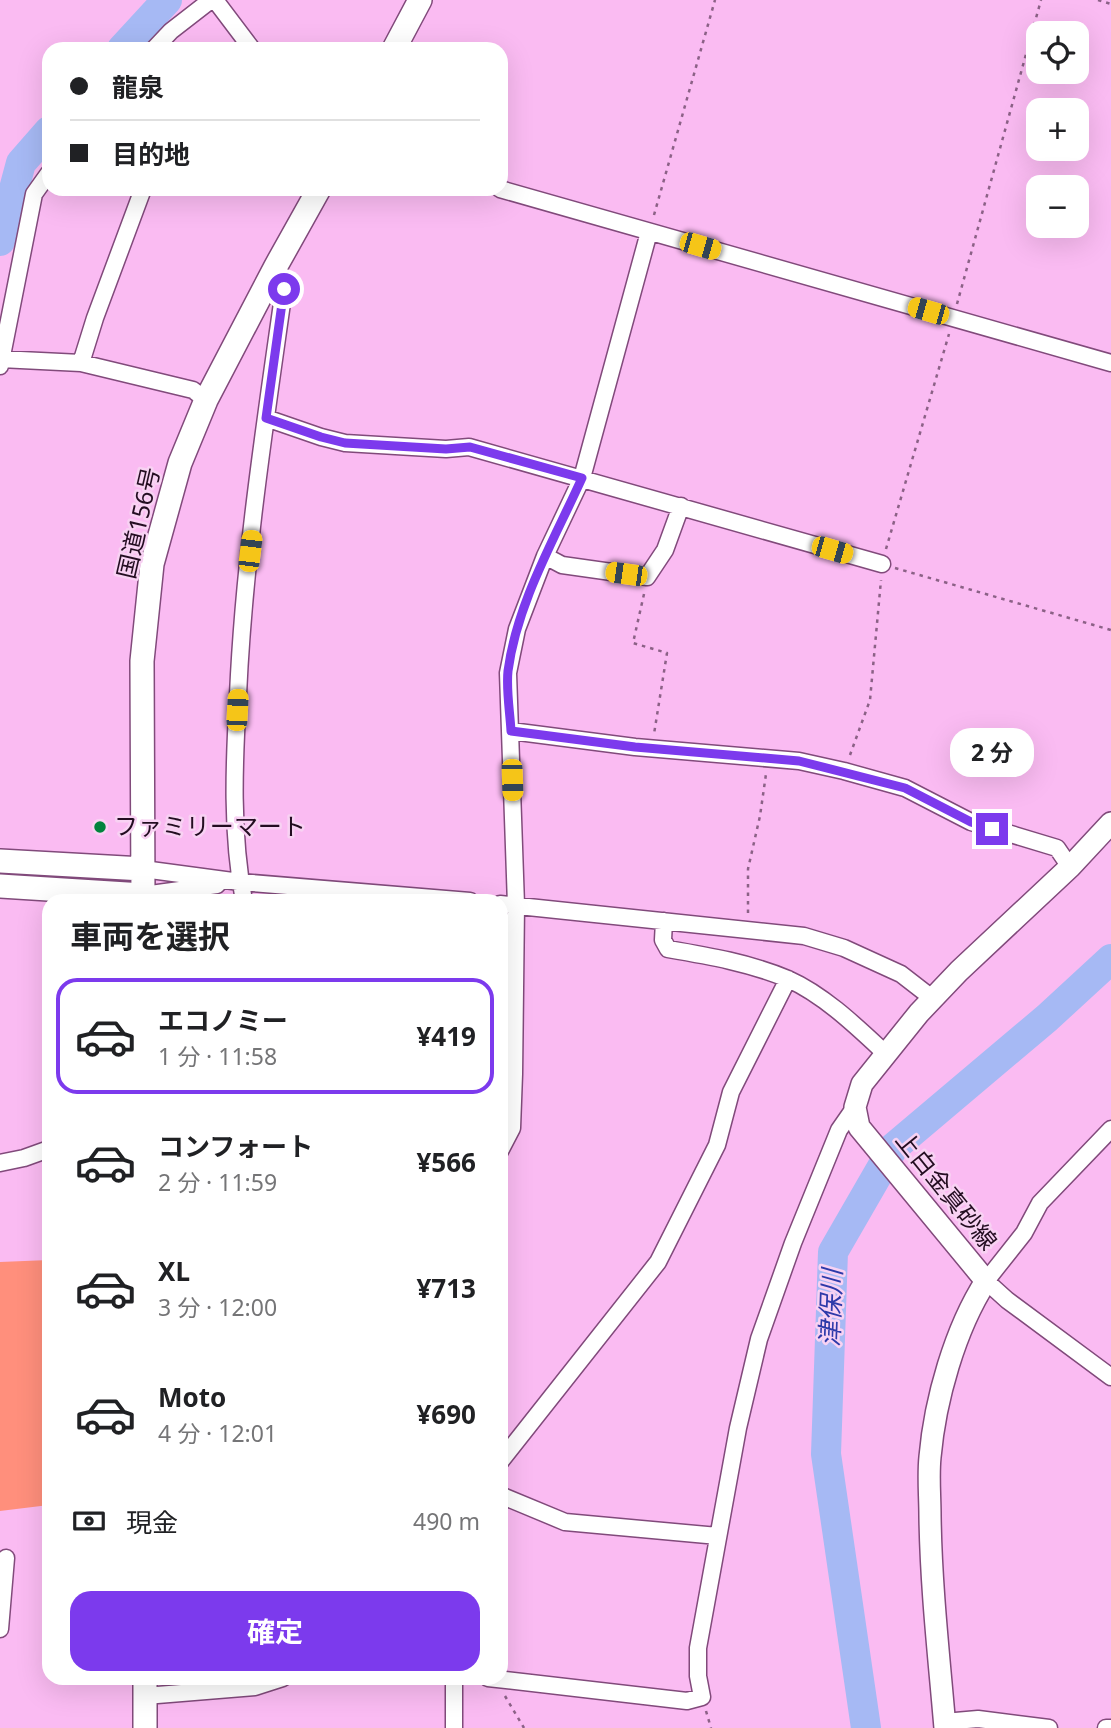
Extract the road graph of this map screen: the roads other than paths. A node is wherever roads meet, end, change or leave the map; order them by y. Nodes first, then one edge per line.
1 (213, 0) edge
2 (420, 0) edge
3 (161, 42) edge
4 (246, 42) edge
5 (398, 42) edge
6 (42, 183) edge
7 (508, 191) edge
8 (140, 196) edge
9 (314, 196) edge
10 (649, 232) junction
11 (276, 266) junction
12 (1, 361) edge
13 (81, 363) junction
14 (1111, 363) edge
15 (206, 400) junction
16 (266, 418) junction
17 (582, 478) junction
18 (681, 506) junction
19 (544, 556) junction
20 (882, 564) road end
21 (511, 731) junction
22 (1111, 823) edge
23 (0, 861) edge
24 (1070, 867) junction
25 (143, 869) junction
26 (240, 882) junction
27 (0, 886) edge
28 (95, 894) edge
29 (143, 894) edge
30 (167, 894) edge
31 (243, 894) edge
32 (385, 894) edge
33 (508, 904) edge
34 (664, 921) junction
35 (788, 979) junction
36 (932, 998) junction
37 (886, 1054) junction
38 (508, 1085) edge
39 (857, 1117) junction
40 (1111, 1129) edge
41 (508, 1136) edge
42 (42, 1152) edge
43 (0, 1163) edge
44 (982, 1277) junction
45 (1111, 1377) edge
46 (508, 1452) edge
47 (508, 1498) edge
48 (719, 1536) junction
49 (6, 1559) dead end
50 (0, 1629) edge
51 (508, 1681) edge
52 (263, 1685) edge
53 (454, 1685) edge
54 (145, 1687) edge
55 (945, 1725) edge
56 (145, 1728) edge
57 (454, 1728) edge
58 (1049, 1728) edge

1 - 3 street
1 - 4 street
2 - 5 highway
6 - 12 street
7 - 10 street
8 - 13 street
9 - 11 highway, 国道156号
10 - 14 street
10 - 17 street
11 - 15 highway, 国道156号
11 - 16 street
12 - 13 street
13 - 15 street
15 - 25 highway, 国道156号
16 - 17 street
16 - 26 street
17 - 18 street
17 - 19 street
18 - 19 street
18 - 20 street
19 - 21 street
21 - 24 street
21 - 33 street
22 - 24 main road
23 - 25 highway
24 - 36 main road
25 - 26 street
25 - 29 highway, 国道156号
26 - 30 street
26 - 31 street
26 - 32 street
27 - 28 highway
33 - 34 street
34 - 35 street
34 - 36 street
35 - 37 street
35 - 46 street
36 - 37 main road
37 - 39 main road
38 - 41 street
39 - 44 main road, 上白金真砂線
39 - 48 street
40 - 44 street
42 - 43 street
44 - 45 street
44 - 55 main road, 上白金真砂線
47 - 48 street
48 - 51 street
49 - 50 street
52 - 54 street
53 - 57 street
54 - 56 highway
55 - 58 street

